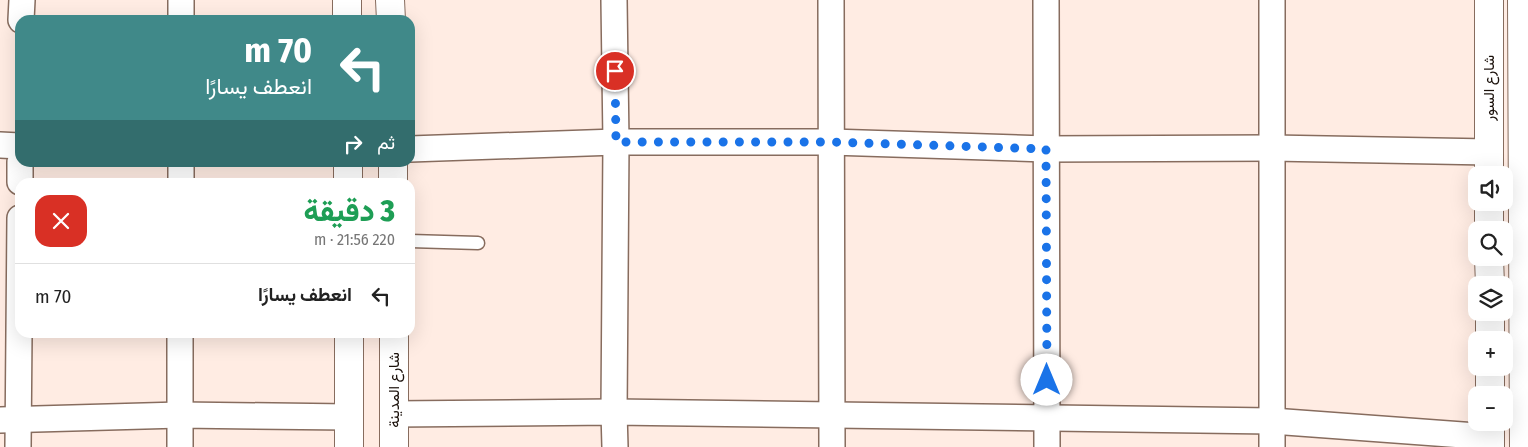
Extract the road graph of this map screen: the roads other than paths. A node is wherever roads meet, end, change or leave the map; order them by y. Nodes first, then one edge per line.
1 (22, 0) edge
2 (182, 0) edge
3 (347, 0) edge
4 (390, 0) edge
5 (614, 0) edge
6 (830, 0) edge
7 (1046, 0) edge
8 (1272, 0) edge
9 (1489, 0) edge
10 (1522, 0) edge
11 (21, 15) edge
12 (182, 15) edge
13 (347, 15) edge
14 (390, 15) edge
15 (616, 142) junction
16 (831, 142) junction
17 (0, 145) edge
18 (15, 146) edge
19 (1272, 148) junction
20 (415, 149) edge
21 (1046, 149) junction
22 (1489, 164) edge
23 (415, 241) edge
24 (478, 243) dead end
25 (15, 310) edge
26 (180, 338) edge
27 (349, 338) edge
28 (394, 338) edge
29 (614, 412) junction
30 (393, 414) junction
31 (180, 415) junction
32 (832, 415) junction
33 (349, 417) junction
34 (1047, 418) junction
35 (9, 420) edge
36 (1272, 421) junction
37 (1490, 435) edge
38 (18, 447) edge
39 (180, 447) edge
40 (349, 447) edge
41 (394, 447) edge
42 (615, 447) edge
43 (832, 447) edge
44 (1047, 447) edge
45 (1272, 447) edge
46 (1524, 447) edge

1 - 11 street
2 - 12 street
3 - 13 main road
4 - 14 main road
5 - 15 street
6 - 16 street
7 - 21 street
8 - 19 street
9 - 22 main road, شارع السور
10 - 46 main road
15 - 16 street
15 - 20 street
15 - 29 street
16 - 21 street
16 - 32 street
17 - 18 street
19 - 21 street
19 - 22 street
19 - 36 street
21 - 34 street
23 - 24 lane
25 - 35 street
26 - 31 street
27 - 33 main road
28 - 30 main road, شارع المدينة
29 - 30 street
29 - 32 street
29 - 42 street
30 - 41 main road, شارع المدينة
31 - 33 street
31 - 35 street
31 - 39 street
32 - 34 street
32 - 43 street
33 - 40 main road
34 - 36 street
34 - 44 street
35 - 38 street
36 - 37 street
36 - 45 street

